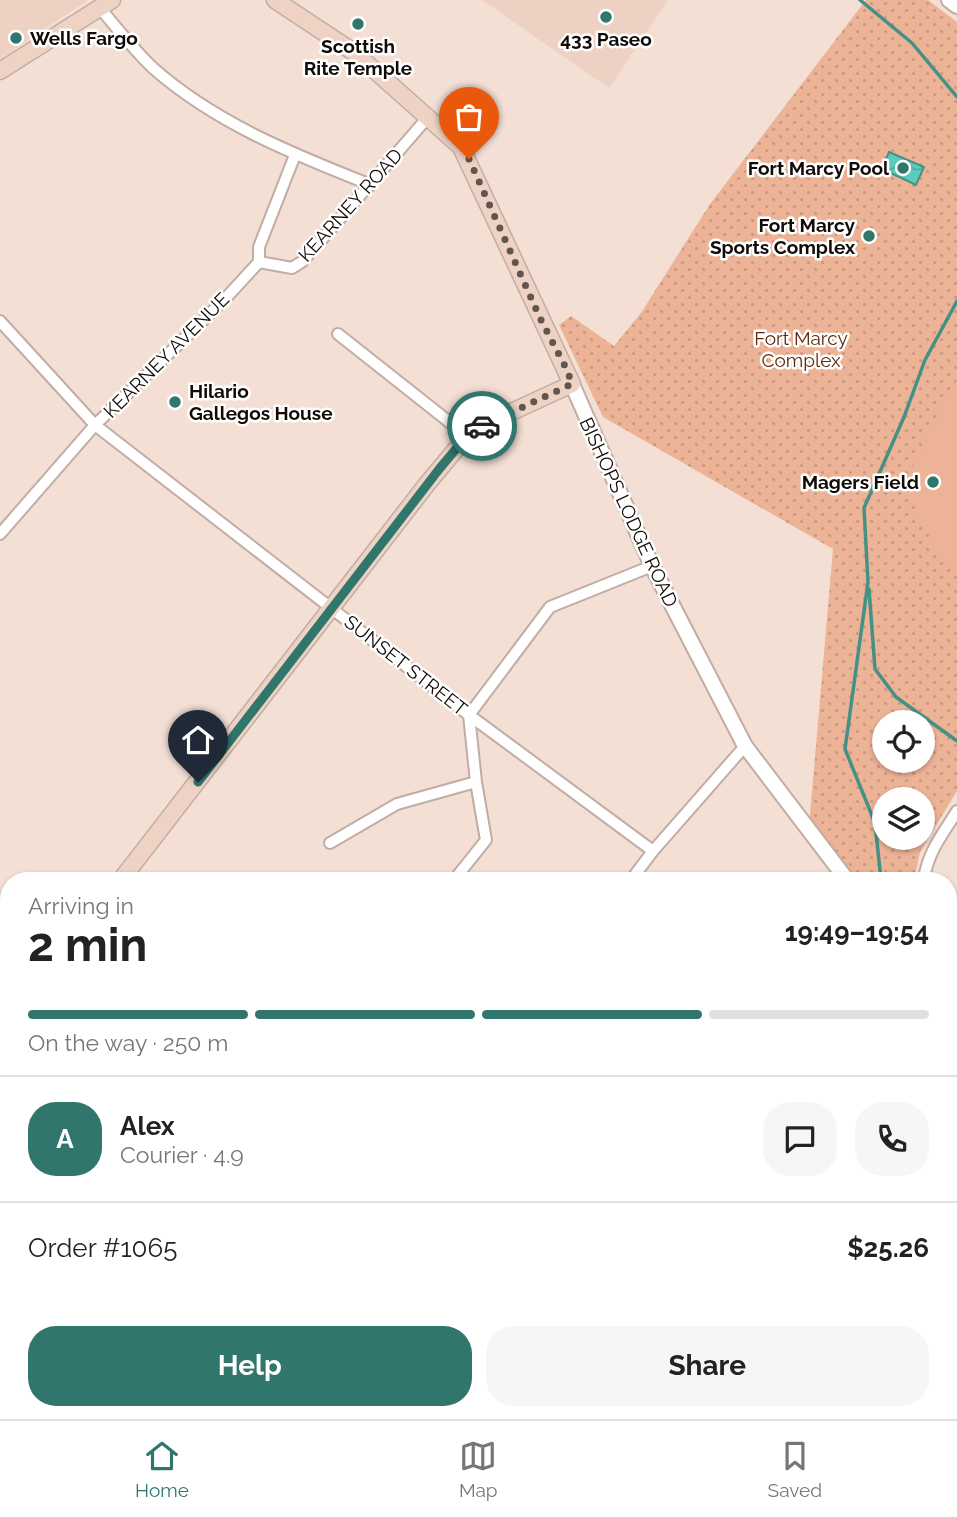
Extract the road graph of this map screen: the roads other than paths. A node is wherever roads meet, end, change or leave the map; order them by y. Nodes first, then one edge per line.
1 (275, 0) edge
2 (949, 0) edge
3 (106, 4) edge
4 (957, 6) edge
5 (0, 71) edge
6 (429, 116) junction
7 (295, 155) junction
8 (371, 185) junction
9 (258, 262) junction
10 (0, 321) edge
11 (338, 334) dead end
12 (572, 384) junction
13 (95, 425) junction
14 (467, 436) junction
15 (0, 534) edge
16 (653, 566) junction
17 (332, 607) junction
18 (469, 715) junction
19 (745, 746) junction
20 (477, 782) junction
21 (957, 811) edge
22 (330, 843) dead end
23 (653, 851) junction
24 (127, 872) edge
25 (462, 872) edge
26 (637, 872) edge
27 (841, 872) edge
28 (925, 872) edge

1 - 6 main road, BISHOPS LODGE ROAD
2 - 4 street
3 - 5 main road
3 - 7 street
6 - 8 street, KEARNEY ROAD
6 - 12 main road, BISHOPS LODGE ROAD
7 - 8 street
7 - 9 street, KEARNEY AVENUE
8 - 9 street, KEARNEY ROAD
9 - 13 street, KEARNEY AVENUE
10 - 13 street, SUNSET STREET
11 - 14 street
12 - 14 main road
12 - 16 street, BISHOPS LODGE ROAD
13 - 15 street, KEARNEY AVENUE
13 - 17 street, SUNSET STREET
14 - 17 main road
16 - 18 street
16 - 19 street, BISHOPS LODGE ROAD
17 - 18 street, SUNSET STREET
17 - 24 main road
18 - 20 street
18 - 23 street, SUNSET STREET
19 - 23 street
19 - 27 street, BISHOPS LODGE ROAD
20 - 22 street
20 - 25 street
21 - 28 street
23 - 26 street

